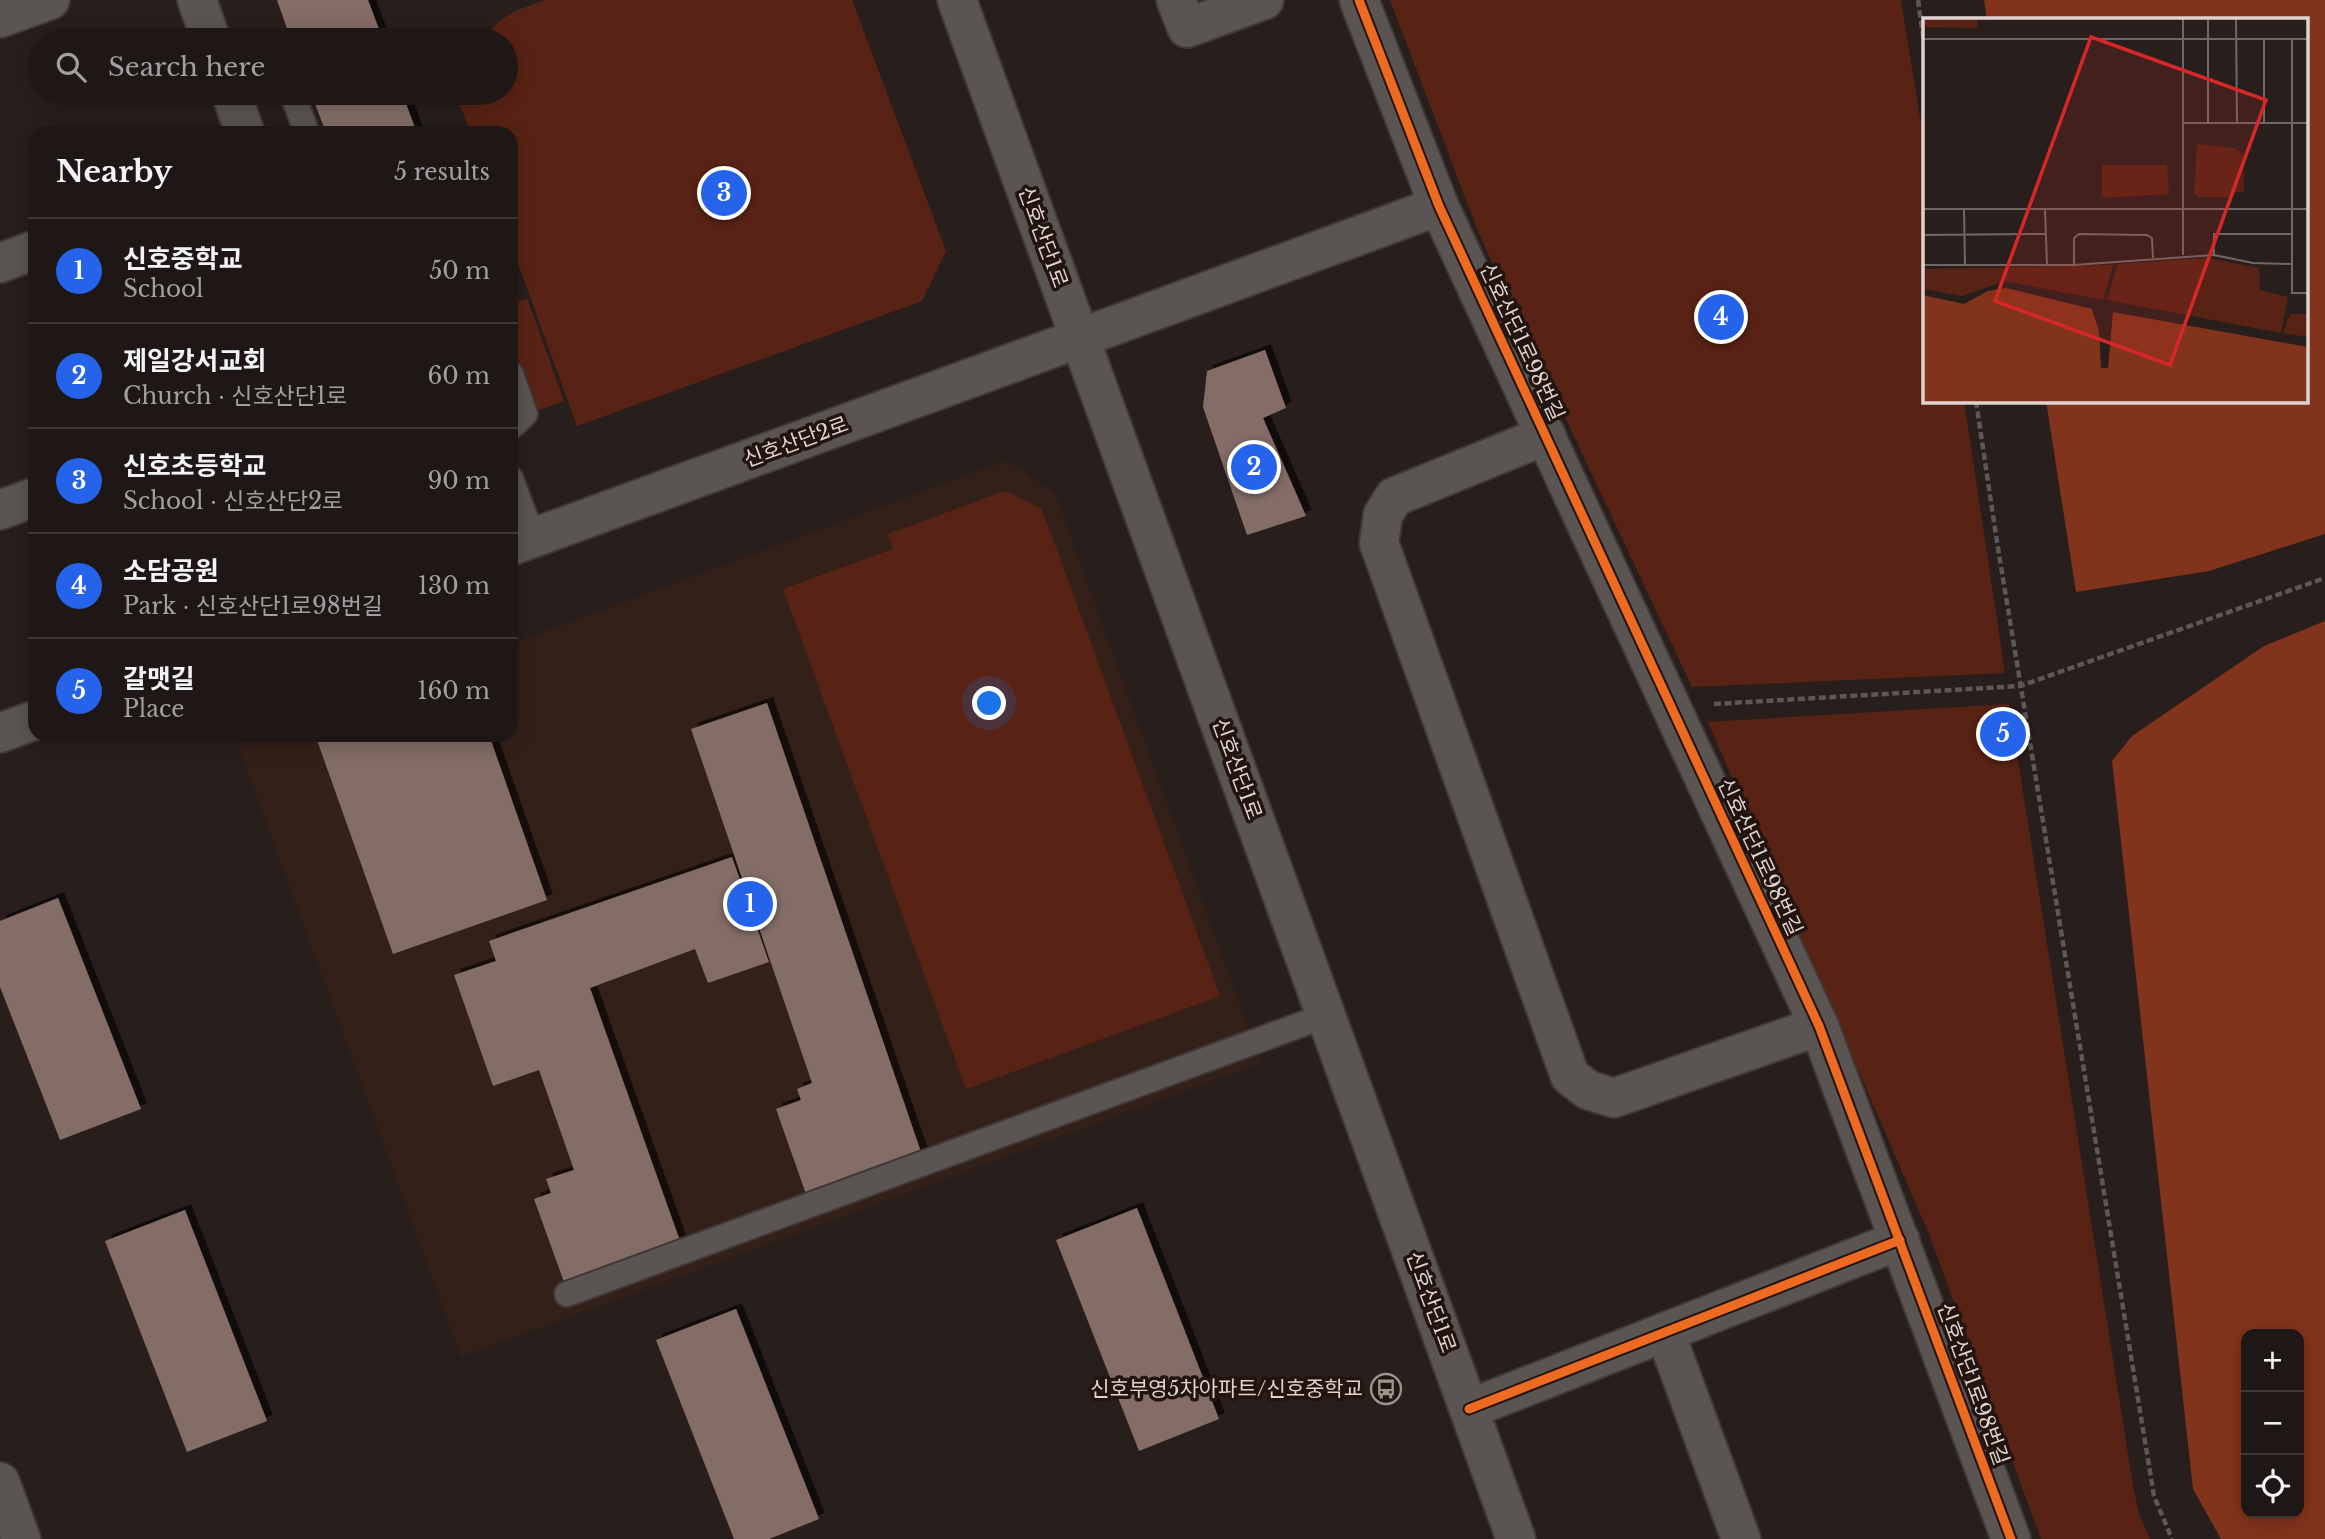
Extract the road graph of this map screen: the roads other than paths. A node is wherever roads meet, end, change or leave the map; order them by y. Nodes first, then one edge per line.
1 (50, 0) edge
2 (197, 0) edge
3 (957, 0) edge
4 (1177, 0) edge
5 (1264, 0) edge
6 (1359, 0) edge
7 (0, 18) edge
8 (207, 28) edge
9 (234, 105) edge
10 (296, 105) edge
11 (242, 126) edge
12 (304, 126) edge
13 (1439, 206) junction
14 (28, 253) edge
15 (0, 263) edge
16 (1080, 338) junction
17 (518, 394) edge
18 (518, 420) edge
19 (1546, 435) junction
20 (28, 500) edge
21 (0, 510) edge
22 (518, 519) edge
23 (522, 542) edge
24 (28, 723) edge
25 (0, 733) edge
26 (1327, 1015) junction
27 (1819, 1026) junction
28 (1900, 1240) junction
29 (567, 1294) dead end
30 (1665, 1332) junction
31 (1469, 1409) junction
32 (0, 1482) edge
33 (21, 1539) edge
34 (1517, 1539) edge
35 (1741, 1539) edge
36 (2011, 1539) edge

1 - 7 street
2 - 8 street
3 - 16 street, 신호산단1로
4 - 5 street
6 - 13 street, 신호산단1로98번길
9 - 11 street
10 - 12 lane
13 - 16 street
13 - 19 street, 신호산단1로98번길
14 - 15 street
16 - 23 street, 신호산단2로
16 - 26 street, 신호산단1로
17 - 18 lane
19 - 27 street, 신호산단1로98번길
19 - 27 street, 신호산단1로98번길
20 - 21 street
22 - 23 lane
24 - 25 street
26 - 29 lane
26 - 31 street, 신호산단1로
27 - 28 street, 신호산단1로98번길
28 - 30 street
28 - 36 street, 신호산단1로98번길
30 - 31 street
30 - 35 street
31 - 34 street, 신호산단1로
32 - 33 street

